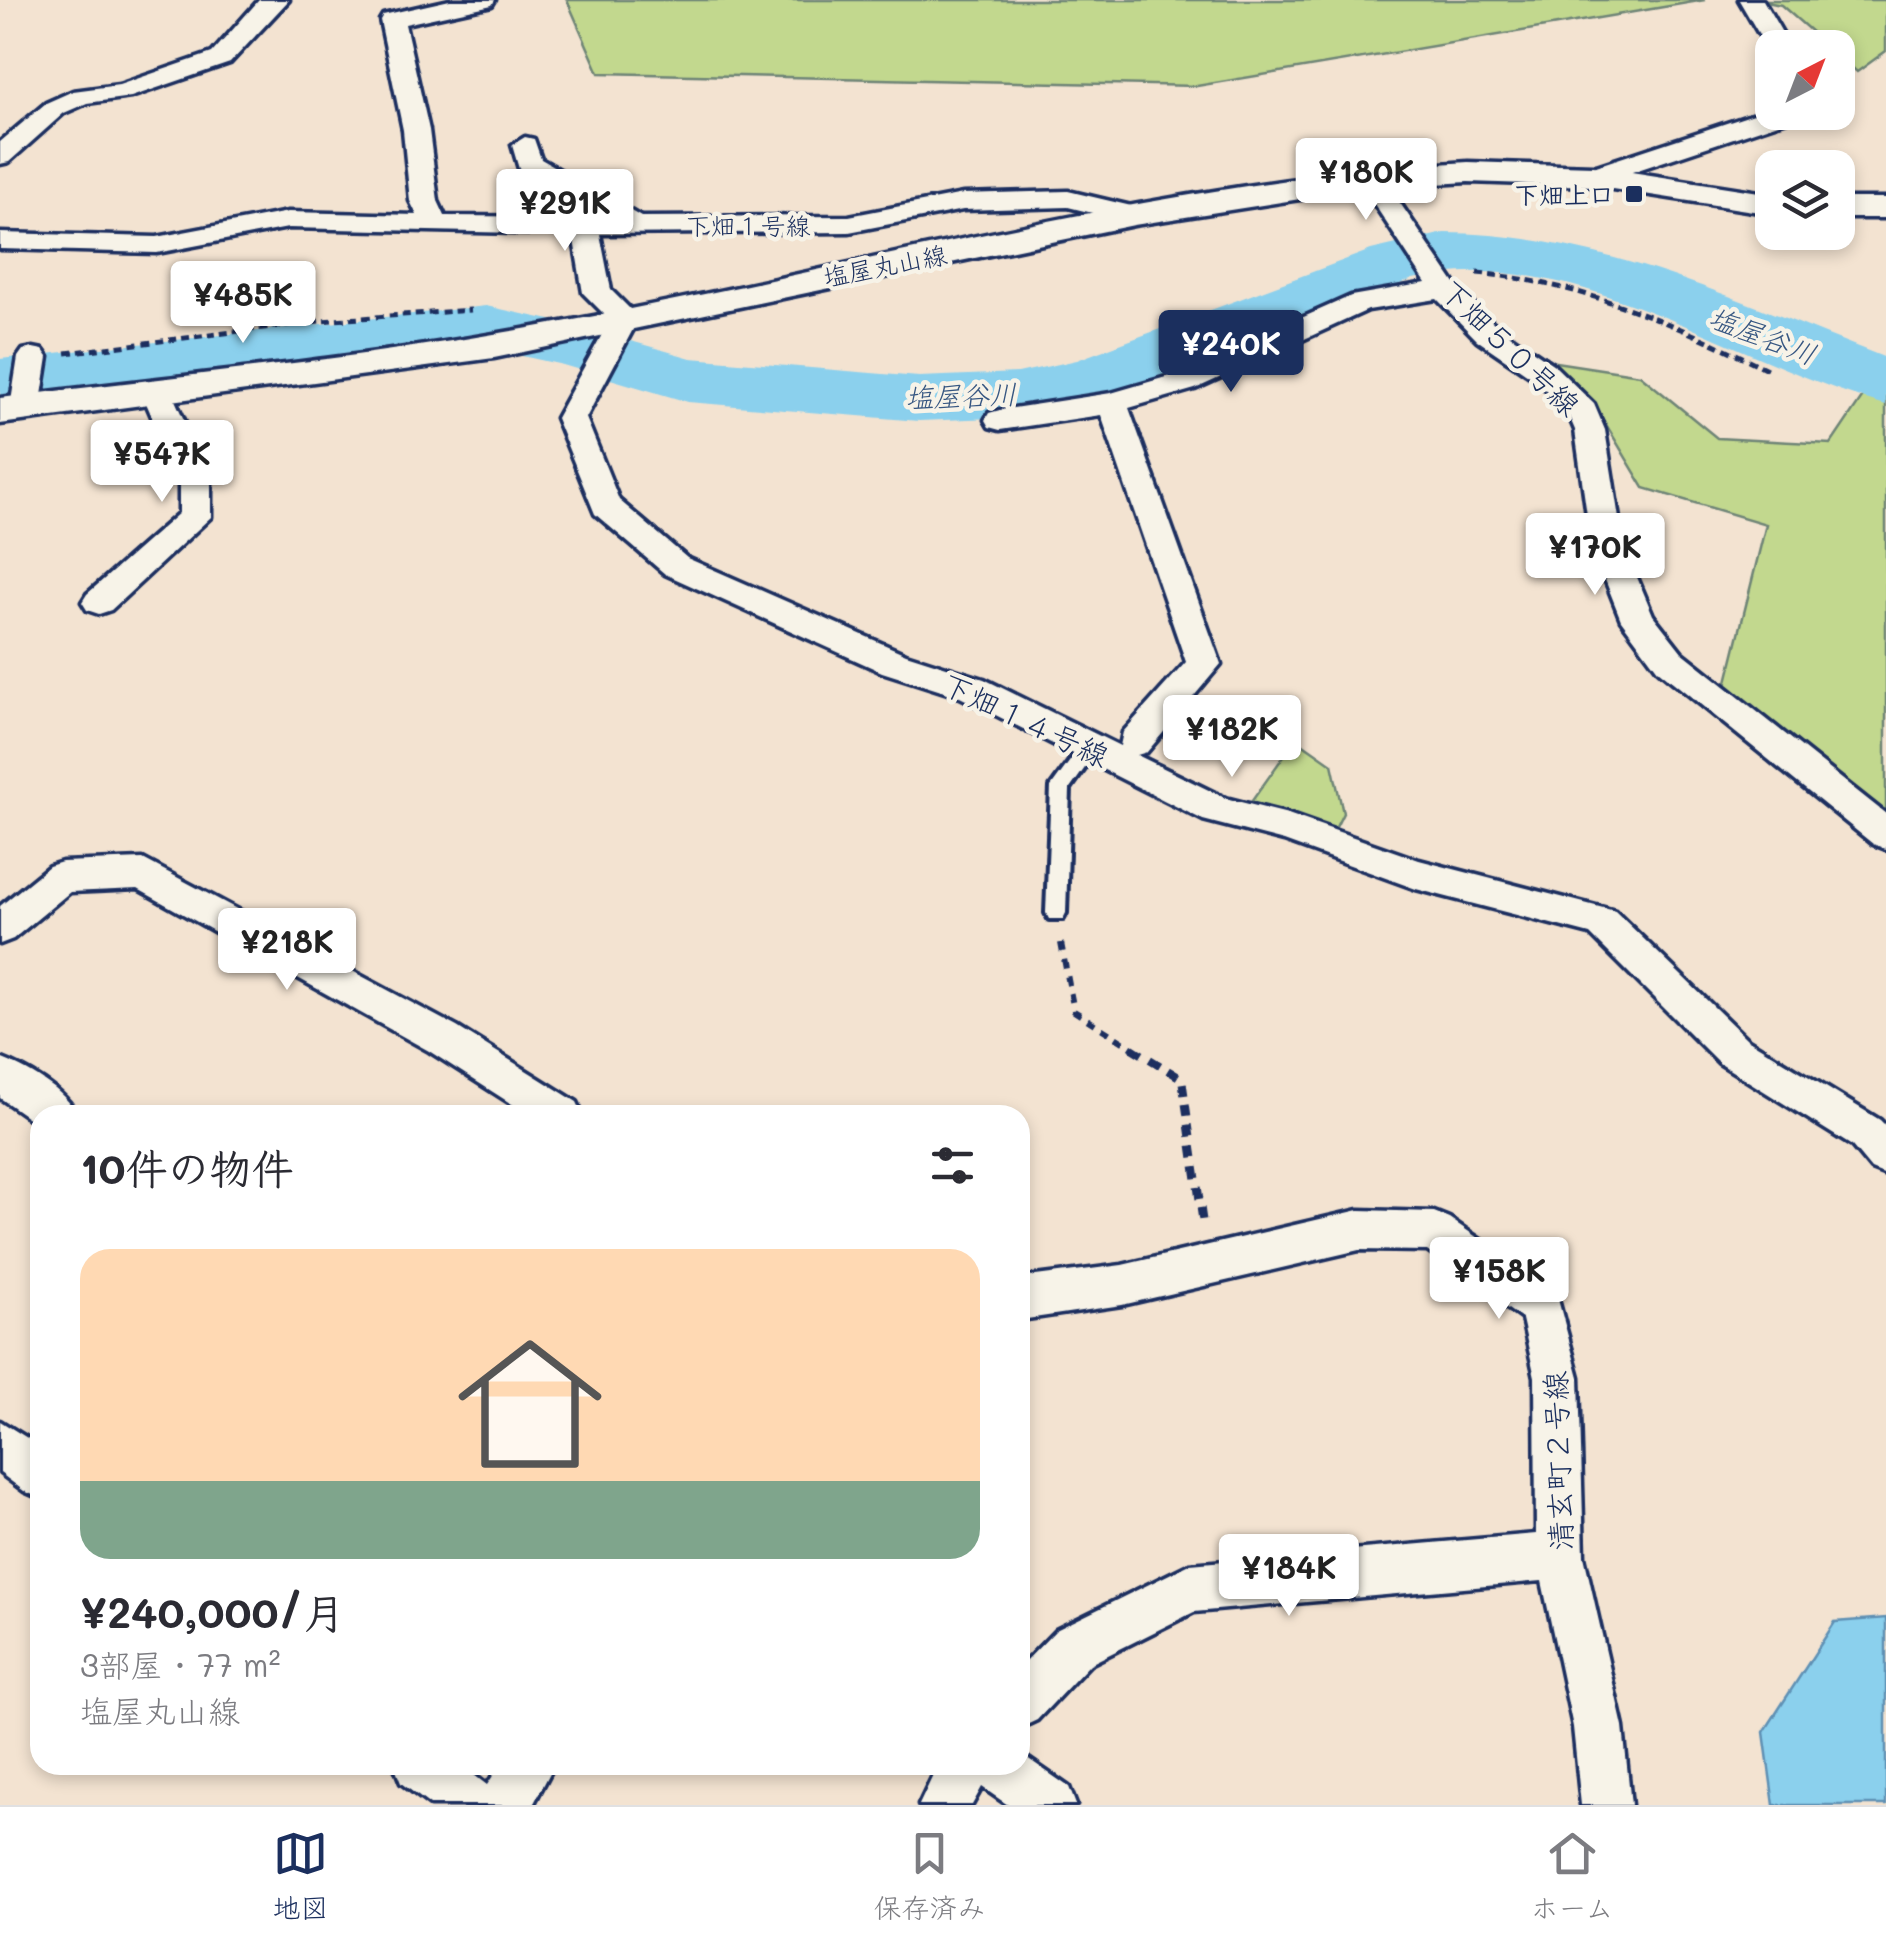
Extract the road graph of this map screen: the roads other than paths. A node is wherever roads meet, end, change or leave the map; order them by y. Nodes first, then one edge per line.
1 (277, 0) edge
2 (483, 0) edge
3 (1751, 0) edge
4 (1768, 30) edge
5 (1755, 123) edge
6 (525, 145) dead end
7 (3, 149) edge
8 (1593, 176) junction
9 (1370, 178) junction
10 (1755, 201) edge
11 (1855, 208) edge
12 (1886, 208) edge
13 (1134, 215) junction
14 (434, 221) junction
15 (633, 224) junction
16 (585, 225) junction
17 (0, 241) edge
18 (1439, 280) junction
19 (613, 341) junction
20 (33, 358) road end
21 (156, 392) junction
22 (1112, 403) junction
23 (12, 410) edge
24 (1000, 420) dead end
25 (100, 602) dead end
26 (1135, 742) dead end
27 (1090, 748) junction
28 (1886, 834) edge
29 (1056, 913) road end
30 (0, 928) edge
31 (0, 1076) edge
32 (42, 1105) edge
33 (548, 1105) edge
34 (1886, 1156) edge
35 (1030, 1298) edge
36 (0, 1444) edge
37 (30, 1467) edge
38 (1560, 1556) junction
39 (1030, 1692) edge
40 (432, 1775) edge
41 (522, 1775) edge
42 (960, 1775) edge
43 (1008, 1775) edge
44 (472, 1805) edge
45 (503, 1805) edge
46 (944, 1805) edge
47 (1051, 1805) edge
48 (1606, 1805) edge

1 - 7 street
2 - 14 street
3 - 4 street
5 - 8 street
6 - 15 street
8 - 9 street, 塩屋丸山線
8 - 10 street, 塩屋丸山線
9 - 13 street, 塩屋丸山線
9 - 18 street, 下畑５０号線
11 - 12 street
13 - 15 street, 下畑１号線
13 - 19 street, 塩屋丸山線
14 - 16 street, 下畑１号線
14 - 17 street, 下畑１号線
15 - 16 street, 下畑１号線
16 - 19 street
18 - 22 street
18 - 28 street, 下畑５０号線
19 - 21 street, 塩屋丸山線
19 - 27 street, 下畑１４号線
20 - 23 street
21 - 23 street, 塩屋丸山線
21 - 25 street
22 - 24 street
22 - 26 street
27 - 29 lane
27 - 34 street, 下畑１４号線
30 - 33 street
31 - 32 street
35 - 38 street, 清玄町２号線
36 - 37 street
38 - 39 street
38 - 48 street, 清玄町２号線
40 - 44 street
41 - 45 street
42 - 46 street
43 - 47 street

